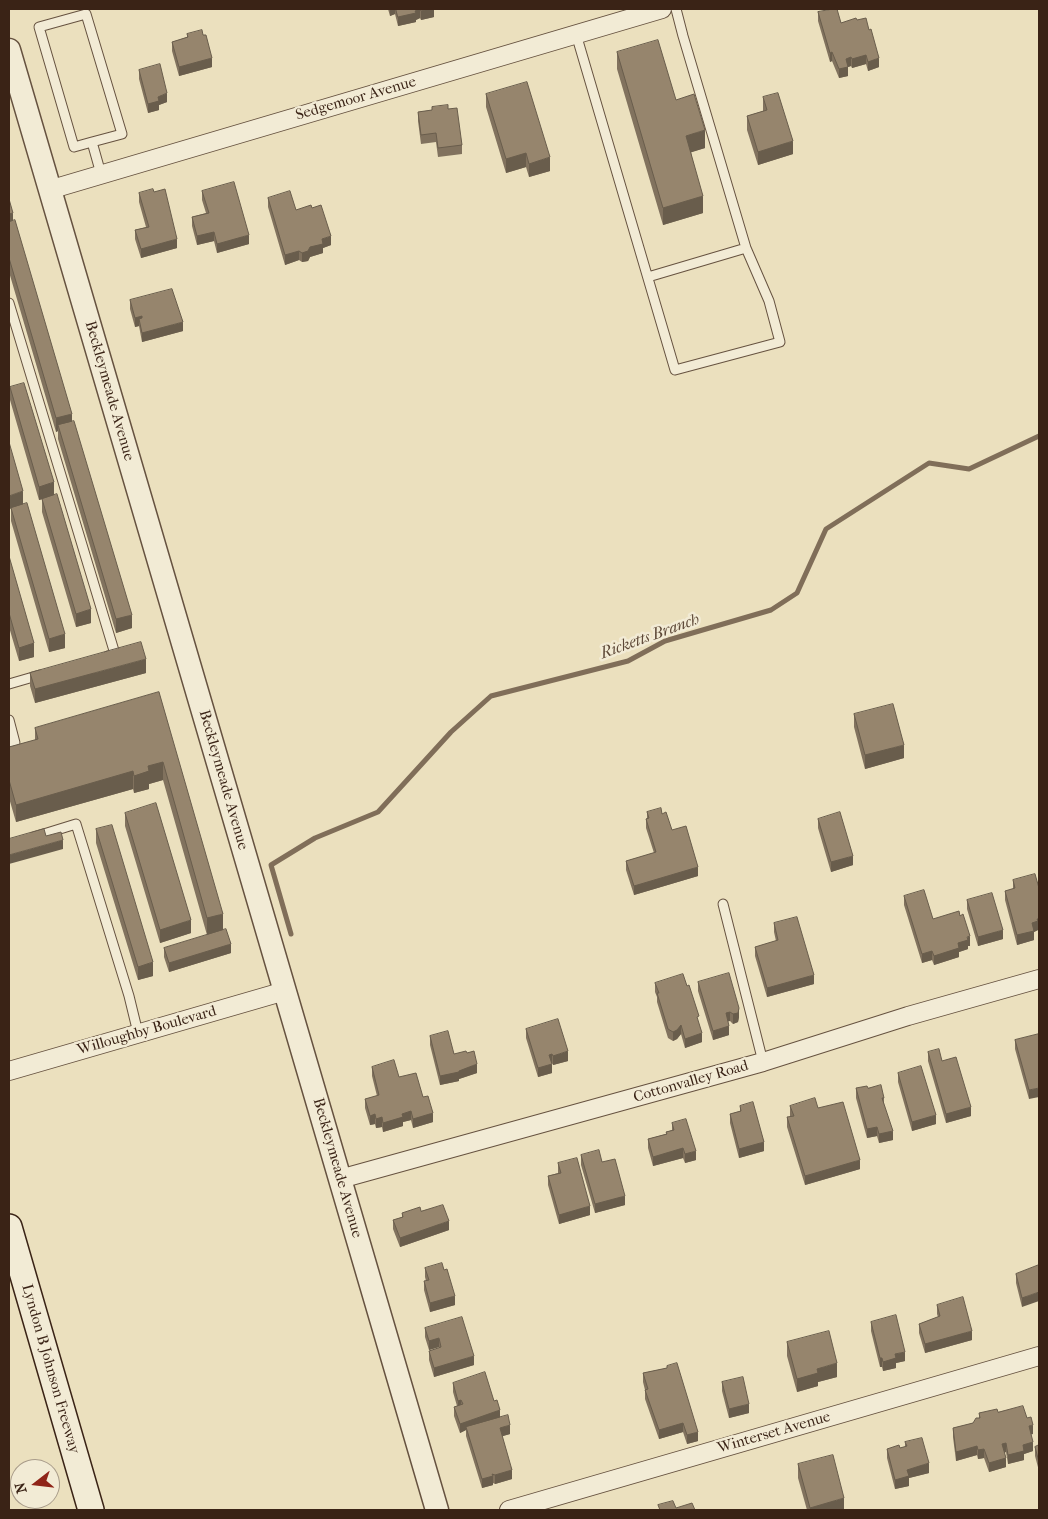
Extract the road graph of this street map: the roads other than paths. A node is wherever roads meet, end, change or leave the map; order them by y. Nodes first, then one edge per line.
1 (662, 9) edge
2 (676, 9) edge
3 (576, 34) junction
4 (9, 50) edge
5 (92, 142) junction
6 (101, 174) junction
7 (49, 190) junction
8 (746, 248) junction
9 (648, 277) junction
10 (9, 303) edge
11 (97, 659) edge
12 (53, 672) edge
13 (9, 684) edge
14 (9, 720) edge
15 (9, 749) edge
16 (26, 839) edge
17 (723, 904) dead end
18 (1039, 979) edge
19 (285, 991) junction
20 (138, 1034) junction
21 (763, 1062) junction
22 (9, 1071) edge
23 (340, 1179) junction
24 (9, 1227) edge
25 (1039, 1356) edge
26 (91, 1510) edge
27 (437, 1510) edge
28 (509, 1510) edge

1 - 3 street, Sedgemoor Avenue
2 - 8 lane
3 - 6 street, Sedgemoor Avenue
3 - 9 lane
4 - 7 street, Beckleymeade Avenue
5 - 5 lane
5 - 6 lane
6 - 7 street, Sedgemoor Avenue
7 - 19 street, Beckleymeade Avenue
8 - 9 lane
8 - 9 lane
10 - 11 lane
12 - 13 lane
14 - 15 lane
16 - 20 lane
17 - 21 lane
18 - 21 street, Cottonvalley Road
19 - 20 street, Willoughby Boulevard
19 - 23 street, Beckleymeade Avenue
20 - 22 street, Willoughby Boulevard
21 - 23 street, Cottonvalley Road
23 - 27 street, Beckleymeade Avenue
24 - 26 main road, Lyndon B Johnson Freeway
25 - 28 street, Winterset Avenue

